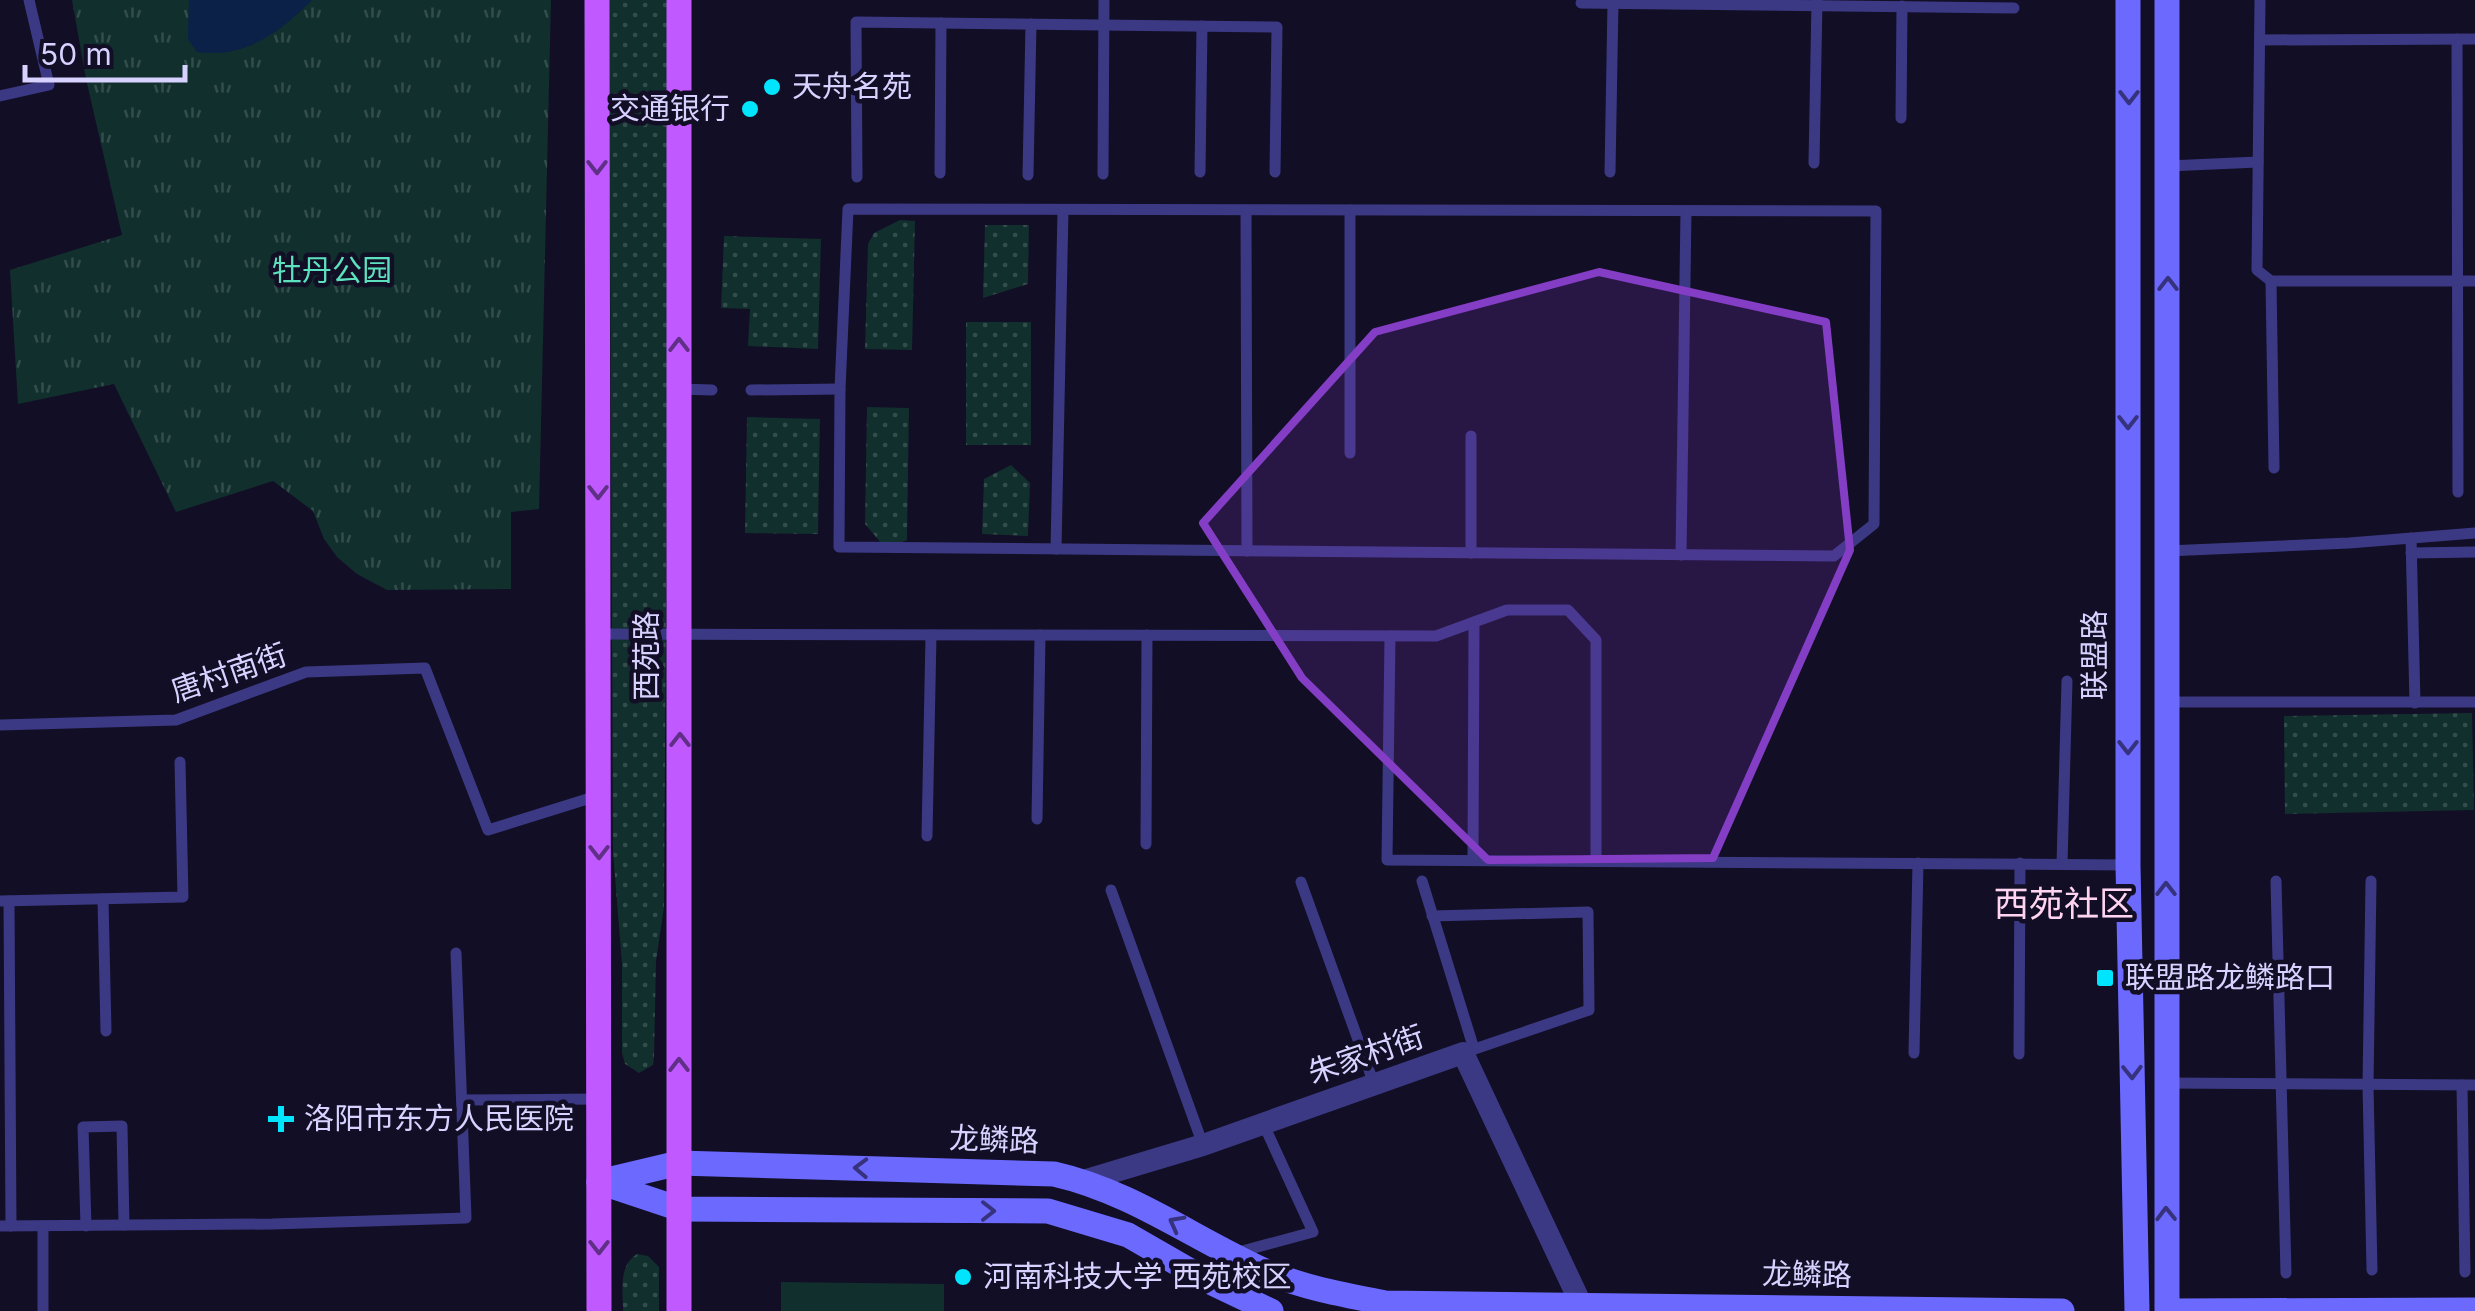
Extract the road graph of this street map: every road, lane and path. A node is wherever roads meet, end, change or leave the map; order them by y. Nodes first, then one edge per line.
1 (29, 0) edge
2 (596, 0) edge
3 (679, 0) edge
4 (1104, 0) edge
5 (2128, 0) edge
6 (2167, 0) edge
7 (2260, 0) edge
8 (1581, 2) dead end
9 (1613, 3) junction
10 (1817, 3) edge
11 (1952, 4) edge
12 (1902, 6) junction
13 (2014, 8) dead end
14 (941, 23) junction
15 (1031, 24) junction
16 (1104, 25) junction
17 (1202, 26) junction
18 (2456, 38) junction
19 (2475, 38) edge
20 (2260, 40) junction
21 (0, 96) edge
22 (1900, 118) dead end
23 (2258, 162) junction
24 (1814, 164) dead end
25 (2168, 166) junction
26 (1200, 172) dead end
27 (1275, 172) dead end
28 (1610, 172) dead end
29 (940, 173) dead end
30 (1028, 174) dead end
31 (1103, 174) dead end
32 (858, 177) dead end
33 (1063, 210) junction
34 (1246, 210) junction
35 (1350, 210) junction
36 (1686, 211) junction
37 (2458, 281) junction
38 (2475, 281) edge
39 (2271, 282) junction
40 (840, 388) junction
41 (680, 390) junction
42 (712, 390) dead end
43 (751, 390) dead end
44 (1471, 436) dead end
45 (1350, 452) dead end
46 (2274, 468) dead end
47 (2458, 492) dead end
48 (2475, 533) edge
49 (2410, 538) junction
50 (1056, 549) junction
51 (1247, 551) junction
52 (2167, 551) junction
53 (2475, 552) edge
54 (1470, 553) junction
55 (2411, 553) junction
56 (1681, 554) junction
57 (1474, 622) junction
58 (598, 634) junction
59 (680, 634) junction
60 (931, 634) junction
61 (1040, 635) junction
62 (1147, 635) junction
63 (1390, 636) junction
64 (2067, 681) dead end
65 (2167, 702) junction
66 (2475, 702) edge
67 (2414, 703) junction
68 (0, 725) edge
69 (180, 762) dead end
70 (598, 796) junction
71 (1037, 819) dead end
72 (927, 836) dead end
73 (1146, 844) dead end
74 (1473, 860) junction
75 (1596, 861) junction
76 (1918, 863) junction
77 (2020, 863) junction
78 (2062, 864) junction
79 (2128, 865) junction
80 (2276, 880) dead end
81 (1422, 881) dead end
82 (1301, 882) dead end
83 (2371, 882) dead end
84 (1111, 890) dead end
85 (104, 899) junction
86 (5, 901) edge
87 (1432, 916) junction
88 (456, 953) dead end
89 (106, 1031) dead end
90 (1468, 1051) junction
91 (1914, 1053) dead end
92 (2019, 1054) dead end
93 (2165, 1083) junction
94 (1374, 1084) junction
95 (2279, 1086) junction
96 (2368, 1086) junction
97 (2468, 1086) edge
98 (599, 1099) junction
99 (462, 1100) junction
100 (1263, 1123) junction
101 (1203, 1145) junction
102 (679, 1162) junction
103 (1083, 1181) junction
104 (599, 1182) junction
105 (680, 1209) junction
106 (124, 1225) junction
107 (5, 1226) edge
108 (43, 1226) junction
109 (86, 1226) junction
110 (1232, 1254) junction
111 (2372, 1270) dead end
112 (2465, 1272) dead end
113 (2286, 1273) dead end
114 (1581, 1304) junction
115 (2475, 1310) edge
116 (43, 1311) edge
117 (598, 1311) edge
118 (679, 1311) edge
119 (1271, 1311) edge
120 (2062, 1311) edge
121 (2137, 1311) edge
122 (2171, 1311) edge

1 - 21 lane
2 -> 58 main road, 西苑路
41 -> 3 main road, 西苑路
4 - 16 lane
5 -> 79 main road, 联盟路
6 - 25 main road
7 - 20 lane
8 - 9 lane
9 - 10 lane
9 - 28 lane
10 - 12 lane
10 - 24 lane
11 - 12 lane
11 - 13 lane
12 - 22 lane
14 - 15 lane
14 - 29 lane
14 - 32 lane
15 - 16 lane
15 - 30 lane
16 - 17 lane
16 - 31 lane
17 - 26 lane
17 - 27 lane
18 - 19 lane
18 - 20 lane
18 - 37 lane
20 - 23 lane
23 - 25 lane
23 - 39 lane
52 -> 25 main road
33 - 34 lane
33 - 40 lane
33 - 50 lane
34 - 35 lane
34 - 51 lane
35 - 36 lane
35 - 45 lane
36 - 56 lane
36 - 56 lane
37 - 38 lane
37 - 39 lane
37 - 47 lane
39 - 46 lane
40 - 43 lane
40 - 50 lane
41 - 42 lane
41 - 59 main road, 西苑路
44 - 54 lane
48 - 49 lane
49 - 52 lane
49 - 55 lane
50 - 51 lane
51 - 54 lane
52 - 65 main road
53 - 55 lane
54 - 56 lane
55 - 67 lane
57 - 63 lane
57 - 74 lane
57 - 75 lane
58 - 59 lane
58 - 70 main road, 西苑路
59 - 60 lane
102 -> 59 main road, 西苑路
60 - 61 lane
60 - 72 lane
61 - 62 lane
61 - 71 lane
62 - 63 lane
62 - 73 lane
63 - 74 lane
64 - 78 lane
65 - 67 lane
93 -> 65 main road
66 - 67 lane
68 - 70 lane, 唐村南街
69 - 85 lane
70 -> 98 main road, 西苑路
74 - 75 lane
75 - 76 lane
76 - 77 lane
76 - 91 lane
77 - 78 lane
77 - 92 lane
78 - 79 lane
79 -> 121 main road, 联盟路
80 - 95 lane
81 - 87 lane
82 - 94 lane
83 - 96 lane
84 - 101 lane
85 - 86 lane
85 - 89 lane
86 - 107 lane
87 - 90 lane
87 - 90 lane
88 - 99 lane
90 - 94 street, 朱家村街
90 - 114 street, 朱家村街
93 - 95 lane
122 -> 93 main road
94 - 100 street, 朱家村街
95 - 96 lane
95 - 113 lane
96 - 97 lane
96 - 111 lane
97 - 112 lane
98 - 99 lane
98 - 104 main road, 西苑路
99 - 106 lane
100 - 101 street, 朱家村街
100 - 110 lane
101 - 103 street, 朱家村街
103 -> 102 main road, 龙鳞路
102 - 104 main road, 龙鳞路
102 - 105 main road, 西苑路
110 -> 103 main road, 龙鳞路
104 - 105 main road
104 -> 117 main road, 西苑路
105 - 118 main road, 西苑路
105 -> 119 main road
106 - 109 lane
106 - 109 lane
107 - 108 lane
108 - 109 lane
108 - 116 lane
110 - 114 main road, 龙鳞路
114 - 120 main road, 龙鳞路
115 - 122 main road

